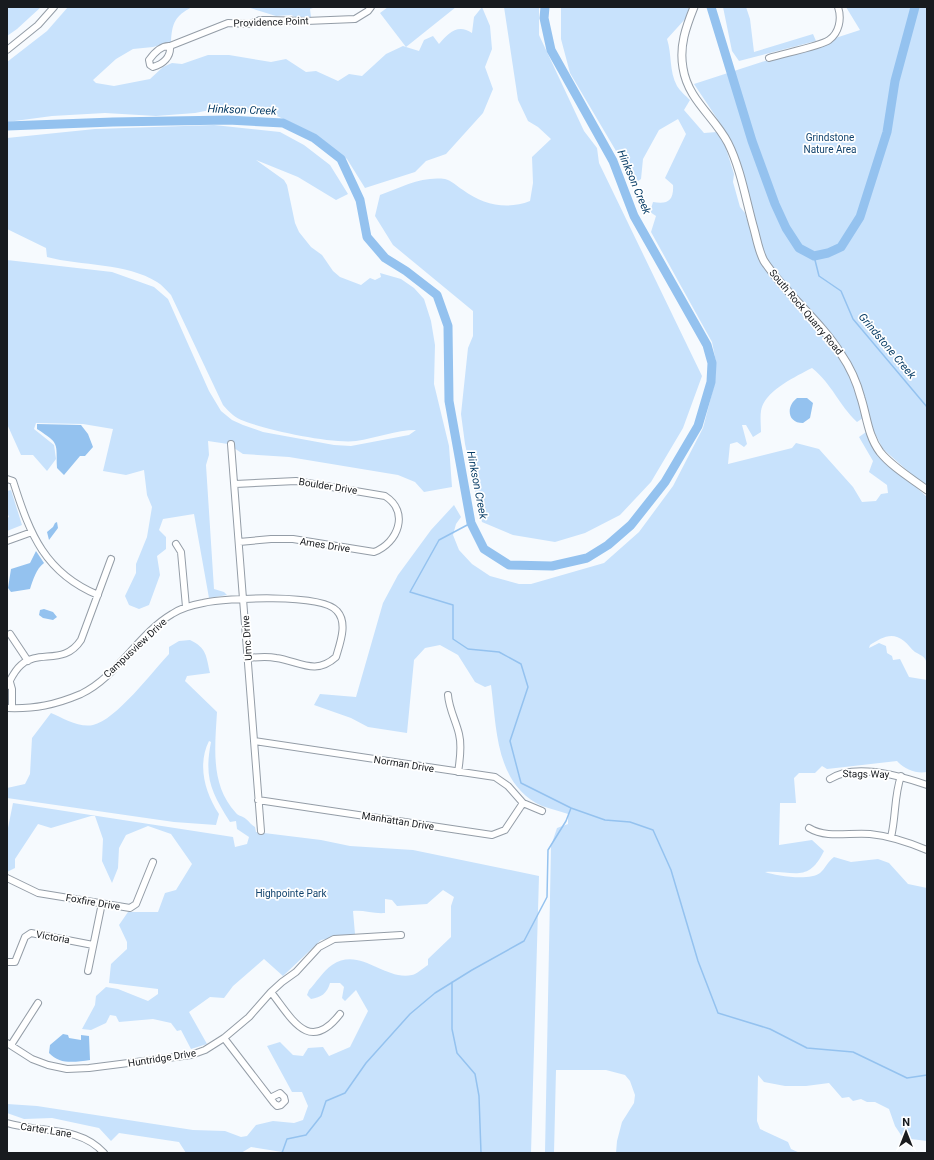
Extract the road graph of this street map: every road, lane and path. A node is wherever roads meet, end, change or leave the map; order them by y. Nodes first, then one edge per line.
1 (54, 7) edge
2 (371, 7) edge
3 (694, 7) edge
4 (838, 7) edge
5 (170, 46) dead end
6 (7, 50) edge
7 (769, 58) dead end
8 (231, 444) dead end
9 (7, 479) edge
10 (235, 484) junction
11 (927, 490) edge
12 (398, 526) joint
13 (32, 532) junction
14 (7, 541) edge
15 (239, 542) junction
16 (176, 544) dead end
17 (111, 559) dead end
18 (98, 595) junction
19 (244, 600) junction
20 (186, 607) junction
21 (10, 634) dead end
22 (248, 658) junction
23 (28, 661) junction
24 (8, 684) edge
25 (448, 695) dead end
26 (10, 708) edge
27 (254, 741) junction
28 (458, 772) junction
29 (901, 776) junction
30 (830, 779) dead end
31 (927, 786) edge
32 (258, 800) junction
33 (522, 803) junction
34 (542, 811) dead end
35 (809, 828) dead end
36 (261, 831) dead end
37 (891, 837) junction
38 (927, 850) edge
39 (153, 862) dead end
40 (7, 878) edge
41 (102, 903) junction
42 (401, 935) dead end
43 (93, 945) junction
44 (7, 962) edge
45 (88, 971) dead end
46 (271, 992) junction
47 (38, 1003) dead end
48 (340, 1014) dead end
49 (224, 1038) junction
50 (9, 1044) edge
51 (270, 1098) dead end
52 (7, 1123) edge
53 (104, 1153) edge

1 - 6 street
2 - 5 street, Providence Point
3 - 11 street, South Rock Quarry Road
4 - 7 street
8 - 10 street, Umc Drive
9 - 13 street
10 - 12 street, Boulder Drive
10 - 15 street, Umc Drive
12 - 15 street, Ames Drive
13 - 14 street
13 - 18 street
15 - 19 street, Umc Drive
16 - 20 street
17 - 18 street
18 - 23 street
19 - 20 street, Campusview Drive
19 - 22 street, Umc Drive
19 - 22 street, Campusview Drive
20 - 26 street, Campusview Drive
21 - 23 street
22 - 27 street, Umc Drive
23 - 24 street
24 - 26 street
25 - 28 street
27 - 28 street, Norman Drive
27 - 32 street, Umc Drive
28 - 33 street, Norman Drive
29 - 30 street, Stags Way
29 - 31 street, Stags Way
29 - 37 street
32 - 33 street, Manhattan Drive
32 - 36 street, Umc Drive
33 - 34 street, Norman Drive
35 - 37 street
37 - 38 street
39 - 41 street, Foxfire Drive
40 - 41 street, Foxfire Drive
41 - 43 street
42 - 46 street, Huntridge Drive
43 - 44 street, Victoria
43 - 45 street
46 - 48 street
46 - 49 street, Huntridge Drive
47 - 50 street
49 - 50 street, Huntridge Drive
49 - 51 street
52 - 53 street, Carter Lane

